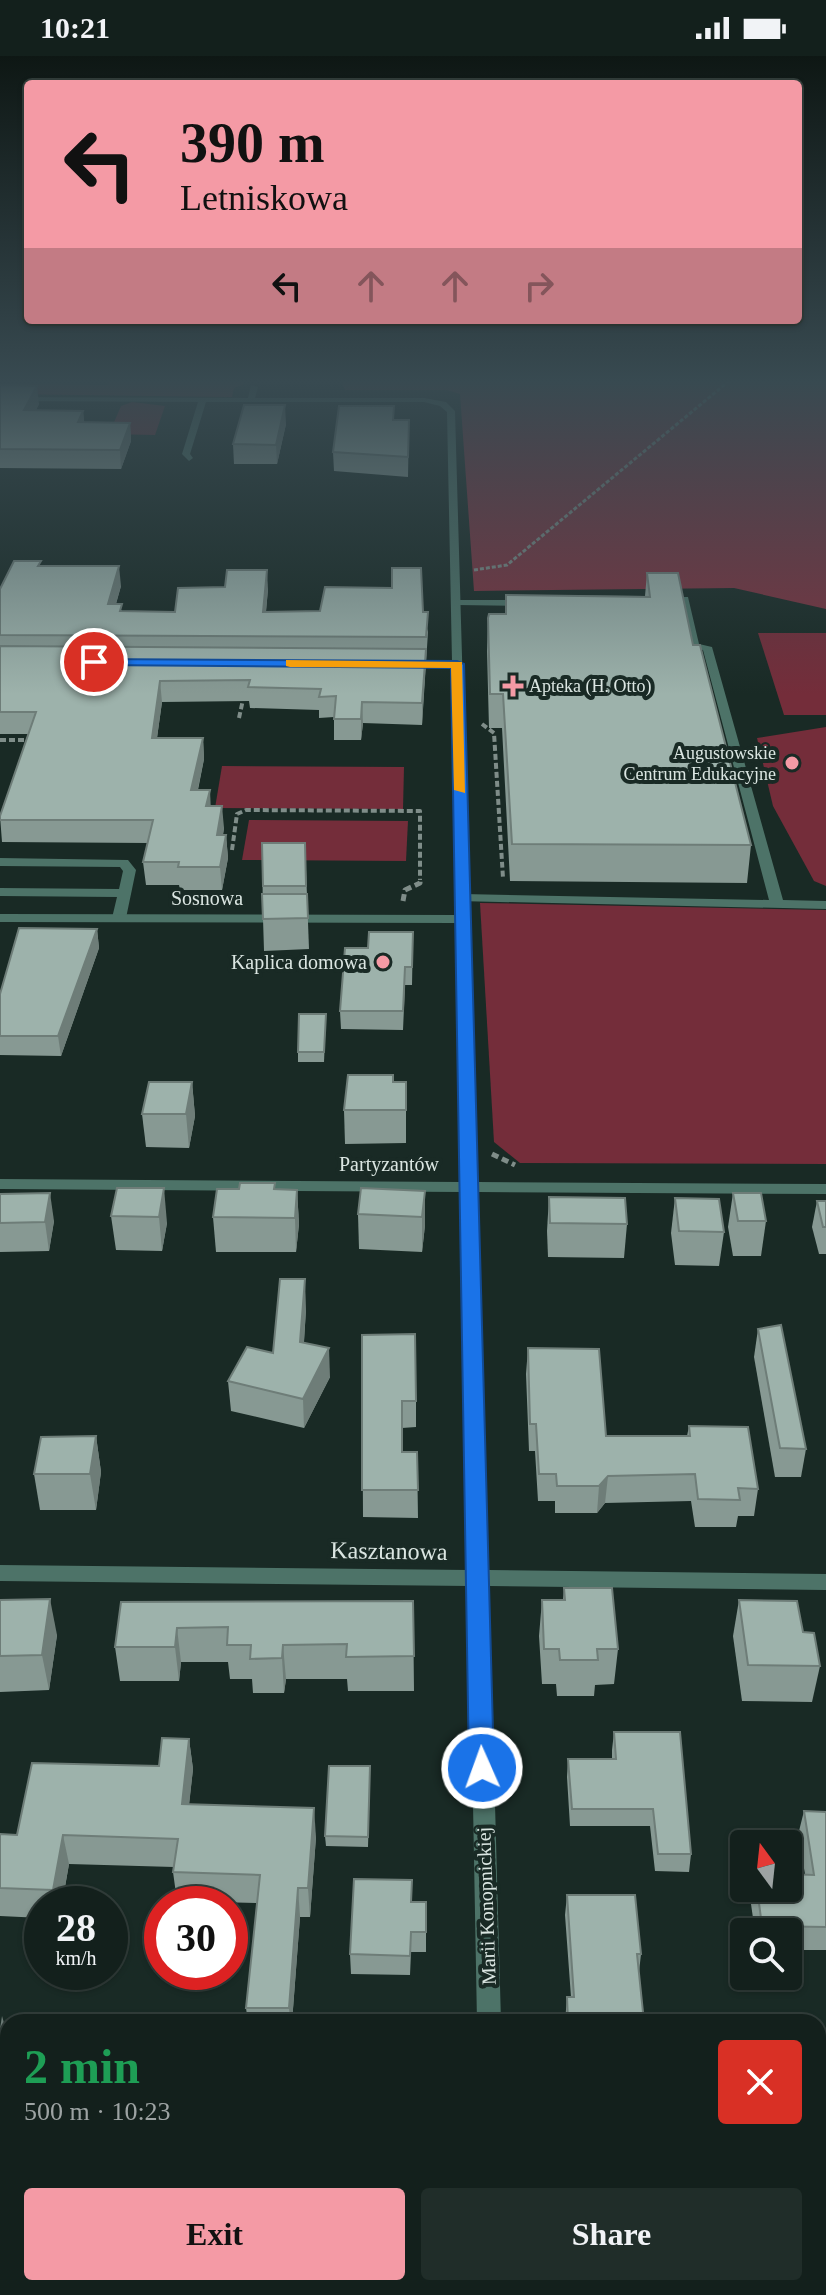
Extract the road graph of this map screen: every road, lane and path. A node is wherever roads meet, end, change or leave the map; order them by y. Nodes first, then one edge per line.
1 (454, 485) edge
2 (603, 485) edge
3 (457, 573) junction
4 (643, 599) edge
5 (457, 602) junction
6 (536, 603) edge
7 (390, 664) edge
8 (457, 664) junction
9 (245, 690) edge
10 (481, 713) dead end
11 (239, 718) dead end
12 (0, 740) edge
13 (34, 740) edge
14 (222, 826) edge
15 (236, 826) junction
16 (232, 850) dead end
17 (0, 862) edge
18 (0, 892) edge
19 (125, 893) junction
20 (463, 898) junction
21 (505, 899) junction
22 (777, 904) junction
23 (826, 905) edge
24 (414, 906) dead end
25 (0, 918) edge
26 (119, 918) junction
27 (462, 919) junction
28 (470, 1154) junction
29 (524, 1169) dead end
30 (0, 1184) edge
31 (471, 1187) junction
32 (826, 1189) edge
33 (0, 1573) edge
34 (476, 1578) junction
35 (826, 1582) edge
36 (489, 2014) edge

1 - 3 street, Marii Konopnickiej
2 - 3 path
3 - 5 street, Marii Konopnickiej
4 - 22 street
5 - 6 street
5 - 8 street, Marii Konopnickiej
7 - 8 street
8 - 20 street, Marii Konopnickiej
9 - 11 path
10 - 21 path
12 - 13 path
14 - 15 path
15 - 16 path
15 - 24 path
17 - 19 street
18 - 19 street
19 - 26 street
20 - 21 street
20 - 27 street, Marii Konopnickiej
21 - 22 street
22 - 23 street
25 - 26 street, Sosnowa
26 - 27 street, Sosnowa
27 - 28 street, Marii Konopnickiej
28 - 29 path
28 - 31 street, Marii Konopnickiej
30 - 31 street, Partyzantów
31 - 32 street, Partyzantów
31 - 34 street, Marii Konopnickiej
33 - 34 street, Kasztanowa
34 - 35 street, Kasztanowa
34 - 36 street, Marii Konopnickiej

